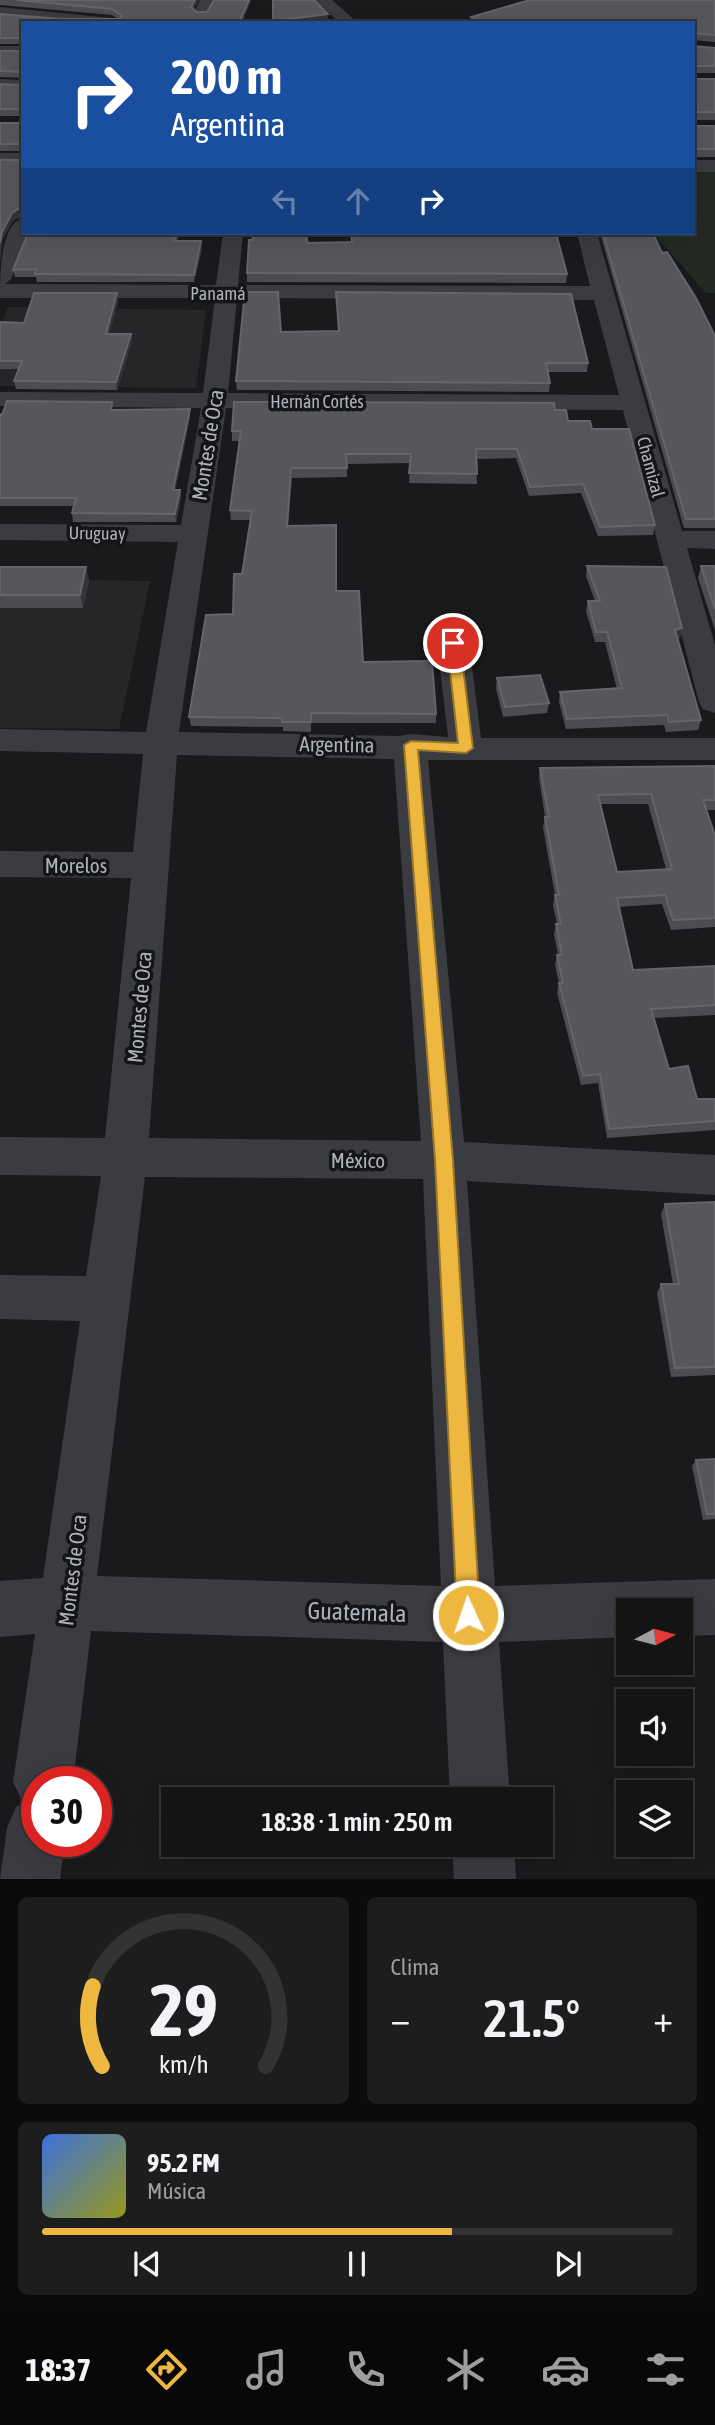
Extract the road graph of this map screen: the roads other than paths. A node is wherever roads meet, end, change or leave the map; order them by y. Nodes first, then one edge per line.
1 (75, 0) edge
2 (323, 0) edge
3 (0, 12) edge
4 (78, 19) junction
5 (95, 21) edge
6 (348, 21) edge
7 (0, 51) edge
8 (21, 51) edge
9 (0, 85) edge
10 (21, 85) edge
11 (0, 159) edge
12 (21, 159) edge
13 (695, 166) edge
14 (715, 166) edge
15 (21, 229) edge
16 (233, 235) edge
17 (588, 235) edge
18 (0, 279) edge
19 (0, 291) edge
20 (227, 293) junction
21 (603, 293) junction
22 (0, 399) edge
23 (215, 400) junction
24 (634, 403) junction
25 (0, 532) edge
26 (670, 539) junction
27 (715, 540) edge
28 (192, 546) junction
29 (0, 556) edge
30 (453, 643) dead end
31 (715, 702) edge
32 (0, 740) edge
33 (161, 742) junction
34 (411, 745) junction
35 (466, 748) junction
36 (715, 749) edge
37 (0, 864) edge
38 (152, 865) junction
39 (0, 1156) edge
40 (125, 1159) junction
41 (444, 1160) junction
42 (715, 1175) edge
43 (0, 1297) edge
44 (105, 1299) junction
45 (69, 1603) junction
46 (715, 1607) edge
47 (0, 1609) edge
48 (468, 1615) junction
49 (45, 1766) edge
50 (479, 1787) edge
51 (32, 1857) edge
52 (484, 1857) edge
53 (29, 1879) edge
54 (485, 1879) edge

1 - 4 street
2 - 6 street
3 - 4 street
4 - 5 street
7 - 8 street
9 - 10 street
11 - 12 street
13 - 14 street
15 - 18 street
16 - 20 street, Montes de Oca
17 - 21 street, Chamizal
19 - 20 street, Panamá
20 - 21 street, Panamá
20 - 23 street, Montes de Oca
21 - 24 street, Chamizal
22 - 23 street, Hernán Cortés
23 - 24 street, Hernán Cortés
23 - 28 street, Montes de Oca
24 - 26 street, Chamizal
25 - 28 street, Uruguay
26 - 27 street
26 - 31 street, Chamizal
28 - 29 street, Uruguay
28 - 33 street, Montes de Oca
30 - 35 street
32 - 33 street, Argentina
33 - 34 street, Argentina
33 - 38 street, Montes de Oca
34 - 35 street, Argentina
34 - 41 street
35 - 36 street, Argentina
37 - 38 street, Morelos
38 - 40 street, Montes de Oca
39 - 40 street, México
40 - 41 street, México
40 - 44 street, Montes de Oca
41 - 42 street, México
41 - 48 street
43 - 44 street
44 - 45 street, Montes de Oca
45 - 47 street, Guatemala
45 - 48 street, Guatemala
45 - 49 street, Montes de Oca
46 - 48 street, Guatemala
48 - 50 street
51 - 53 street
52 - 54 street

